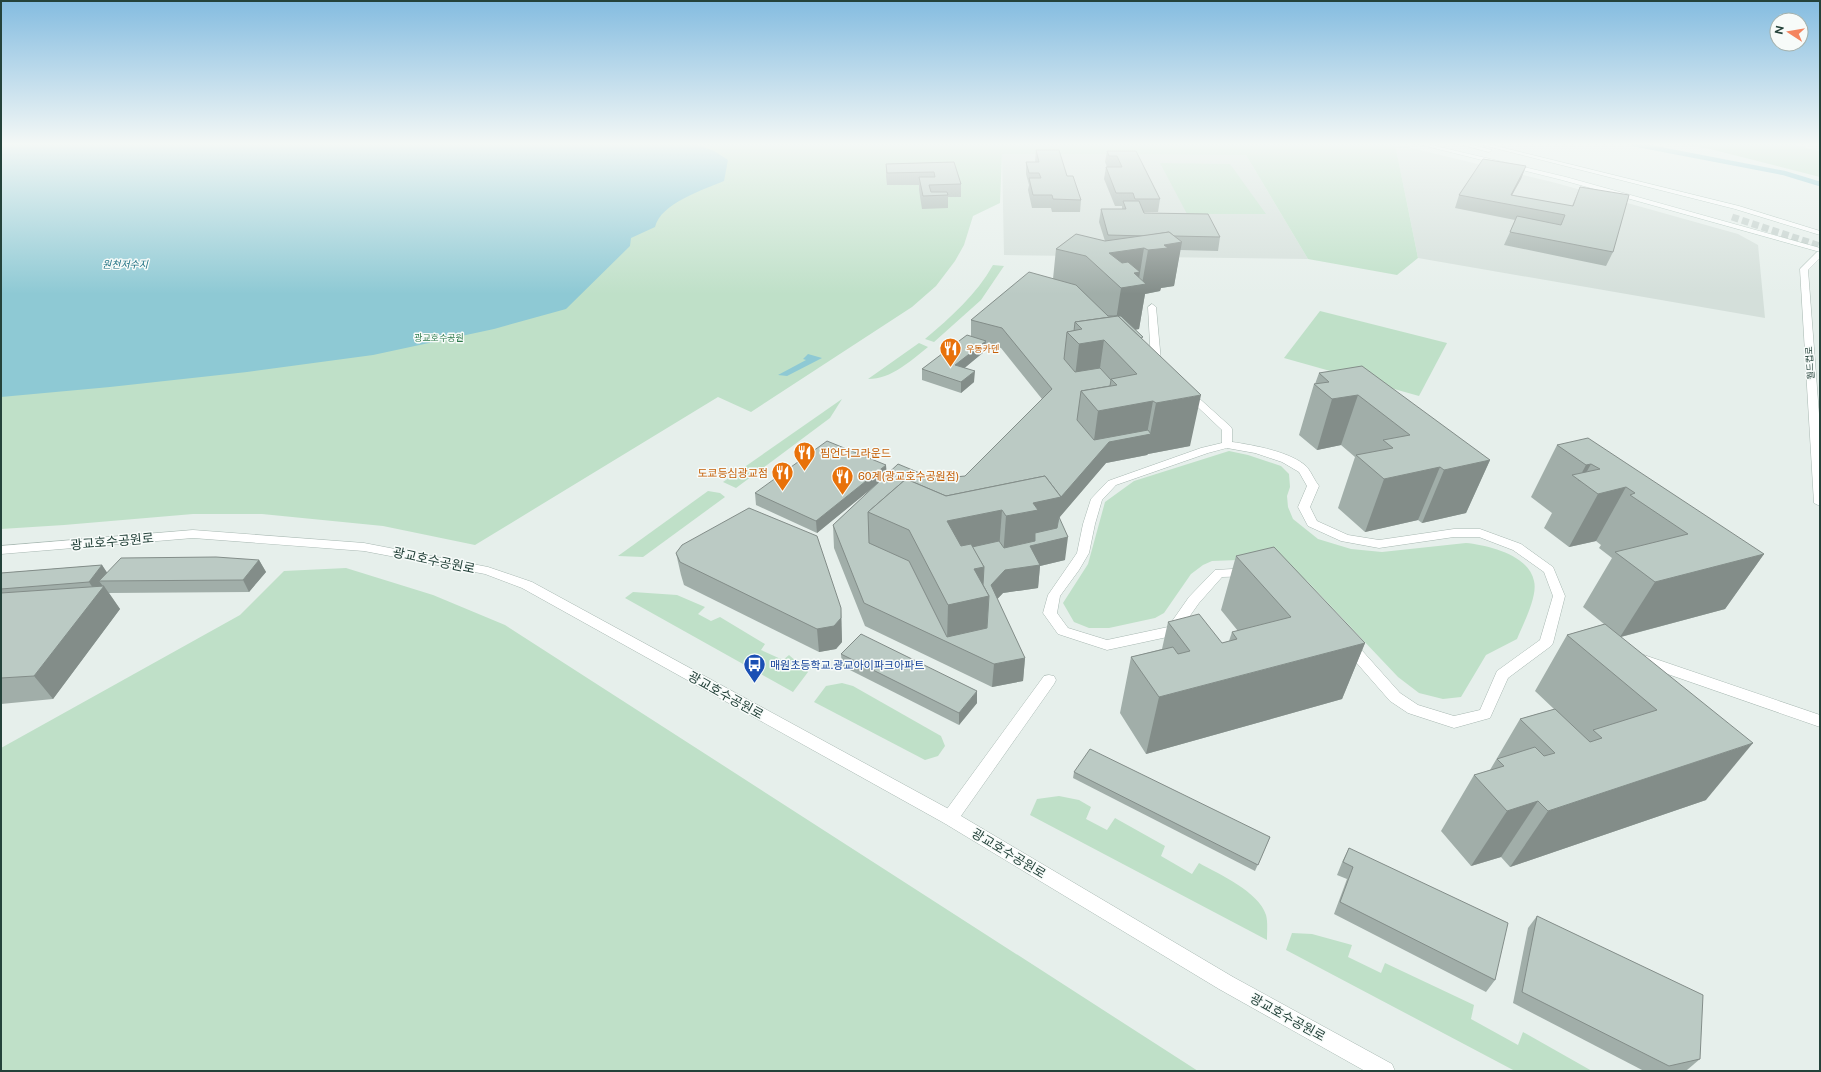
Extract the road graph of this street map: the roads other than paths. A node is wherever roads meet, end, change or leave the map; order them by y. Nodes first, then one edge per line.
1 (1621, 194) edge
2 (1643, 194) edge
3 (1667, 194) edge
4 (1684, 194) edge
5 (1695, 207) dead end
6 (1736, 211) tunnel mouth
7 (1820, 233) edge
8 (1820, 250) edge
9 (1820, 254) edge
10 (1152, 307) dead end
11 (1166, 373) edge
12 (1183, 388) edge
13 (1227, 445) junction
14 (1820, 503) edge
15 (1, 550) edge
16 (1638, 658) edge
17 (1049, 680) dead end
18 (1820, 721) edge
19 (950, 818) junction
20 (1385, 1071) edge

1 - 8 street
2 - 5 street
3 - 6 street
4 - 7 street
9 - 14 street, 월드컵로
10 - 11 street
12 - 13 street
13 - 13 street
15 - 19 street, 광교호수공원로
16 - 18 street
17 - 19 street
19 - 20 street, 광교호수공원로

